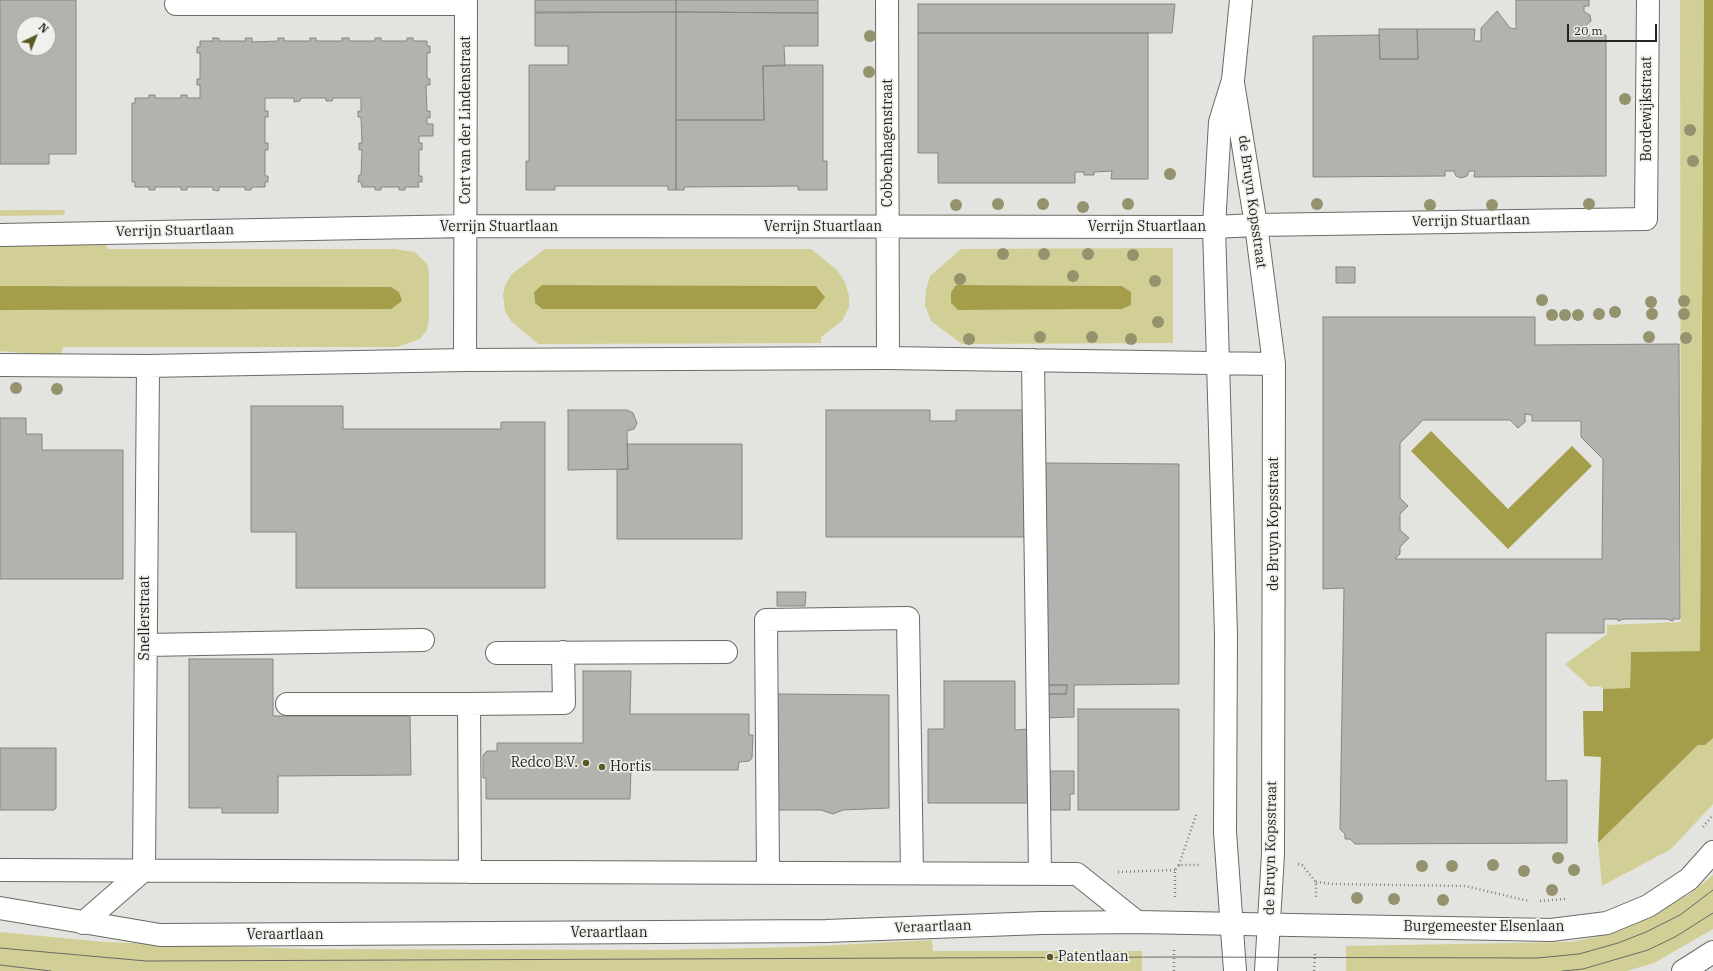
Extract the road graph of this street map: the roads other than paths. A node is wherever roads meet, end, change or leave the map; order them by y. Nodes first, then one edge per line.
1 (887, 0) edge
2 (1241, 0) edge
3 (1648, 0) edge
4 (466, 2) edge
5 (176, 4) dead end
6 (1233, 80) junction
7 (1646, 219) joint
8 (1256, 225) junction
9 (467, 226) junction
10 (888, 227) junction
11 (1214, 227) junction
12 (0, 235) edge
13 (888, 358) junction
14 (466, 360) junction
15 (1033, 360) junction
16 (0, 364) edge
17 (1218, 364) junction
18 (1274, 364) junction
19 (148, 366) junction
20 (423, 640) dead end
21 (146, 645) junction
22 (563, 652) junction
23 (726, 652) dead end
24 (497, 653) dead end
25 (287, 704) dead end
26 (469, 704) junction
27 (1713, 852) edge
28 (0, 870) edge
29 (144, 870) junction
30 (470, 872) junction
31 (1040, 872) junction
32 (768, 873) junction
33 (912, 873) junction
34 (0, 908) edge
35 (1137, 922) junction
36 (83, 923) junction
37 (1232, 924) junction
38 (1269, 924) junction
39 (1713, 952) edge
40 (1235, 971) edge
41 (1266, 971) edge
42 (1683, 971) edge

1 - 10 street, Cobbenhagenstraat
2 - 6 street, de Bruyn Kopsstraat
3 - 7 street, Bordewijkstraat
4 - 5 street
4 - 9 street, Cort van der Lindenstraat
6 - 8 street, de Bruyn Kopsstraat
6 - 11 street, de Bruyn Kopsstraat
7 - 8 street, Verrijn Stuartlaan
8 - 11 street, Verrijn Stuartlaan
8 - 18 street, de Bruyn Kopsstraat
9 - 10 street, Verrijn Stuartlaan
9 - 12 street, Verrijn Stuartlaan
9 - 14 street, Cort van der Lindenstraat
10 - 11 street, Verrijn Stuartlaan
10 - 13 street, Cobbenhagenstraat
11 - 17 street, de Bruyn Kopsstraat
13 - 14 street
13 - 15 street
14 - 19 street
15 - 17 street
15 - 31 street
16 - 19 street
17 - 18 street
17 - 37 street, de Bruyn Kopsstraat
18 - 38 street, de Bruyn Kopsstraat
19 - 21 street, Snellerstraat
20 - 21 street
21 - 29 street, Snellerstraat
22 - 23 street
22 - 24 street
22 - 26 street
25 - 26 street
26 - 30 street
27 - 38 street, Burgemeester Elsenlaan
28 - 29 street
29 - 30 street
29 - 36 street
30 - 32 street
31 - 33 street
31 - 35 street
32 - 33 street
32 - 33 street
34 - 36 street, Veraartlaan
35 - 36 street, Veraartlaan
35 - 37 street, Veraartlaan
37 - 38 street, Burgemeester Elsenlaan
37 - 40 street, de Bruyn Kopsstraat
38 - 41 street, de Bruyn Kopsstraat
39 - 42 street

